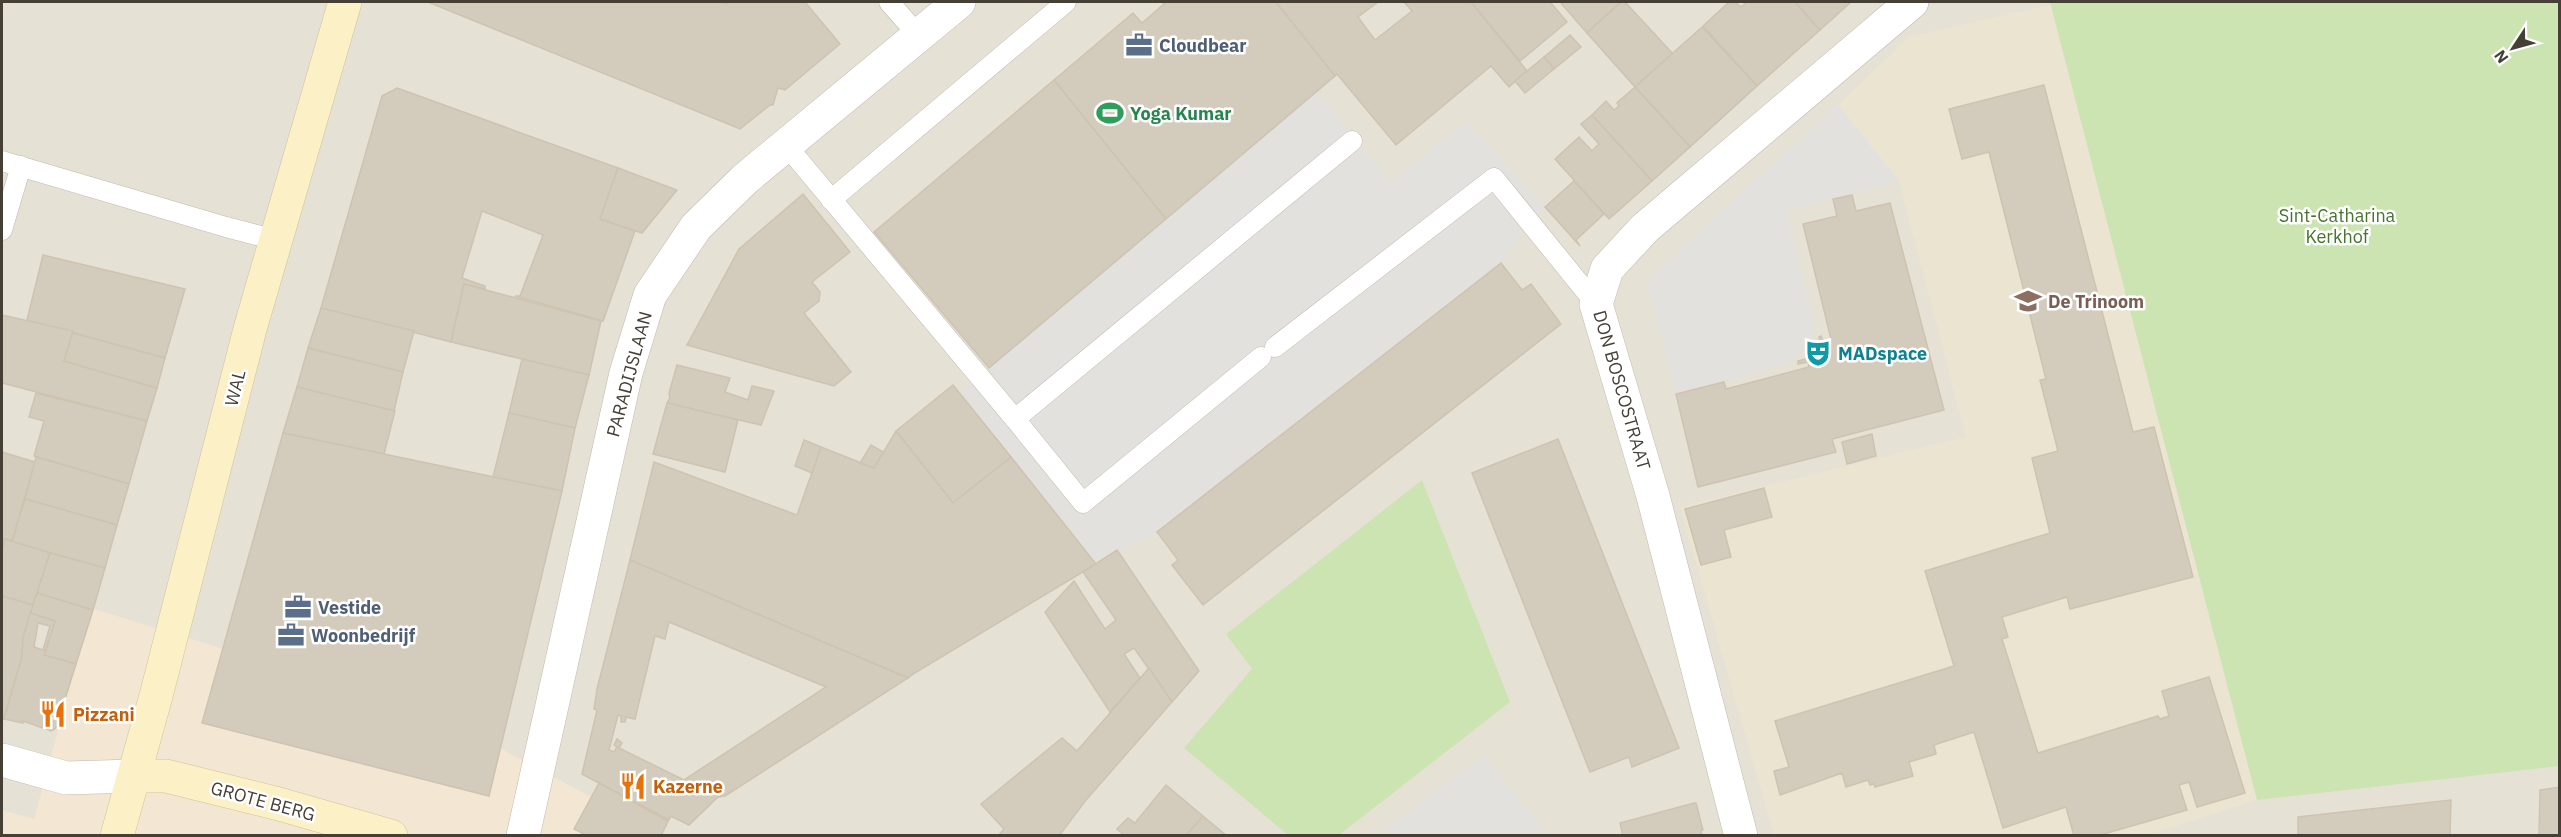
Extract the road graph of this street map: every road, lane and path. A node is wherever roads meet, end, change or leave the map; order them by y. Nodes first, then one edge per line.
1 (345, 2) edge
2 (889, 2) edge
3 (1066, 2) edge
4 (1912, 2) edge
5 (953, 3) edge
6 (918, 35) junction
7 (1352, 141) dead end
8 (786, 145) junction
9 (2, 160) edge
10 (21, 166) junction
11 (831, 200) junction
12 (2, 230) edge
13 (276, 240) junction
14 (1596, 304) junction
15 (1015, 419) junction
16 (2, 760) edge
17 (134, 776) junction
18 (117, 836) edge
19 (391, 836) edge
20 (523, 836) edge
21 (1741, 836) edge

1 - 13 street, WAL
2 - 6 lane
3 - 11 lane
4 - 14 street, DON BOSCOSTRAAT
5 - 6 street, PARADIJSLAAN
6 - 8 street, PARADIJSLAAN
7 - 15 lane
8 - 11 lane
8 - 20 street, PARADIJSLAAN
9 - 10 lane
10 - 12 lane
10 - 13 lane
11 - 15 lane
13 - 17 street, WAL
14 - 15 lane
14 - 21 street, DON BOSCOSTRAAT
16 - 17 street
17 - 18 street, WAL
17 - 19 street, GROTE BERG

